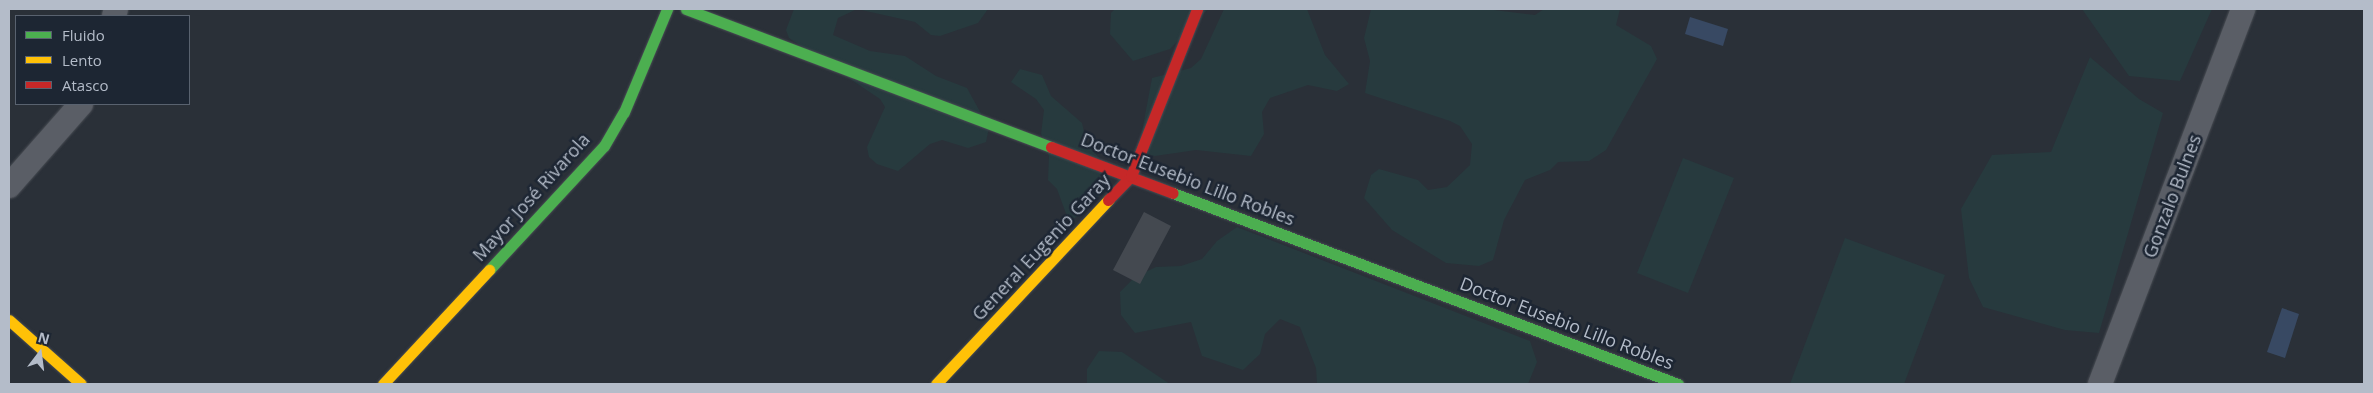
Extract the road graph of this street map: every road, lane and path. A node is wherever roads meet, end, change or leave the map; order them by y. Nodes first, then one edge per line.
1 (667, 9) edge
2 (686, 9) edge
3 (1197, 9) edge
4 (2243, 9) edge
5 (80, 105) edge
6 (1130, 176) junction
7 (9, 186) edge
8 (9, 320) edge
9 (81, 384) edge
10 (383, 384) edge
11 (936, 384) edge
12 (1677, 384) edge
13 (2100, 384) edge

1 - 10 main road, Mayor José Rivarola
2 - 6 main road, Doctor Eusebio Lillo Robles
3 - 6 main road, General Eugenio Garay
4 - 13 street, Gonzalo Bulnes
5 - 7 street
6 - 11 main road, General Eugenio Garay
6 - 12 main road, Doctor Eusebio Lillo Robles
8 - 9 main road

